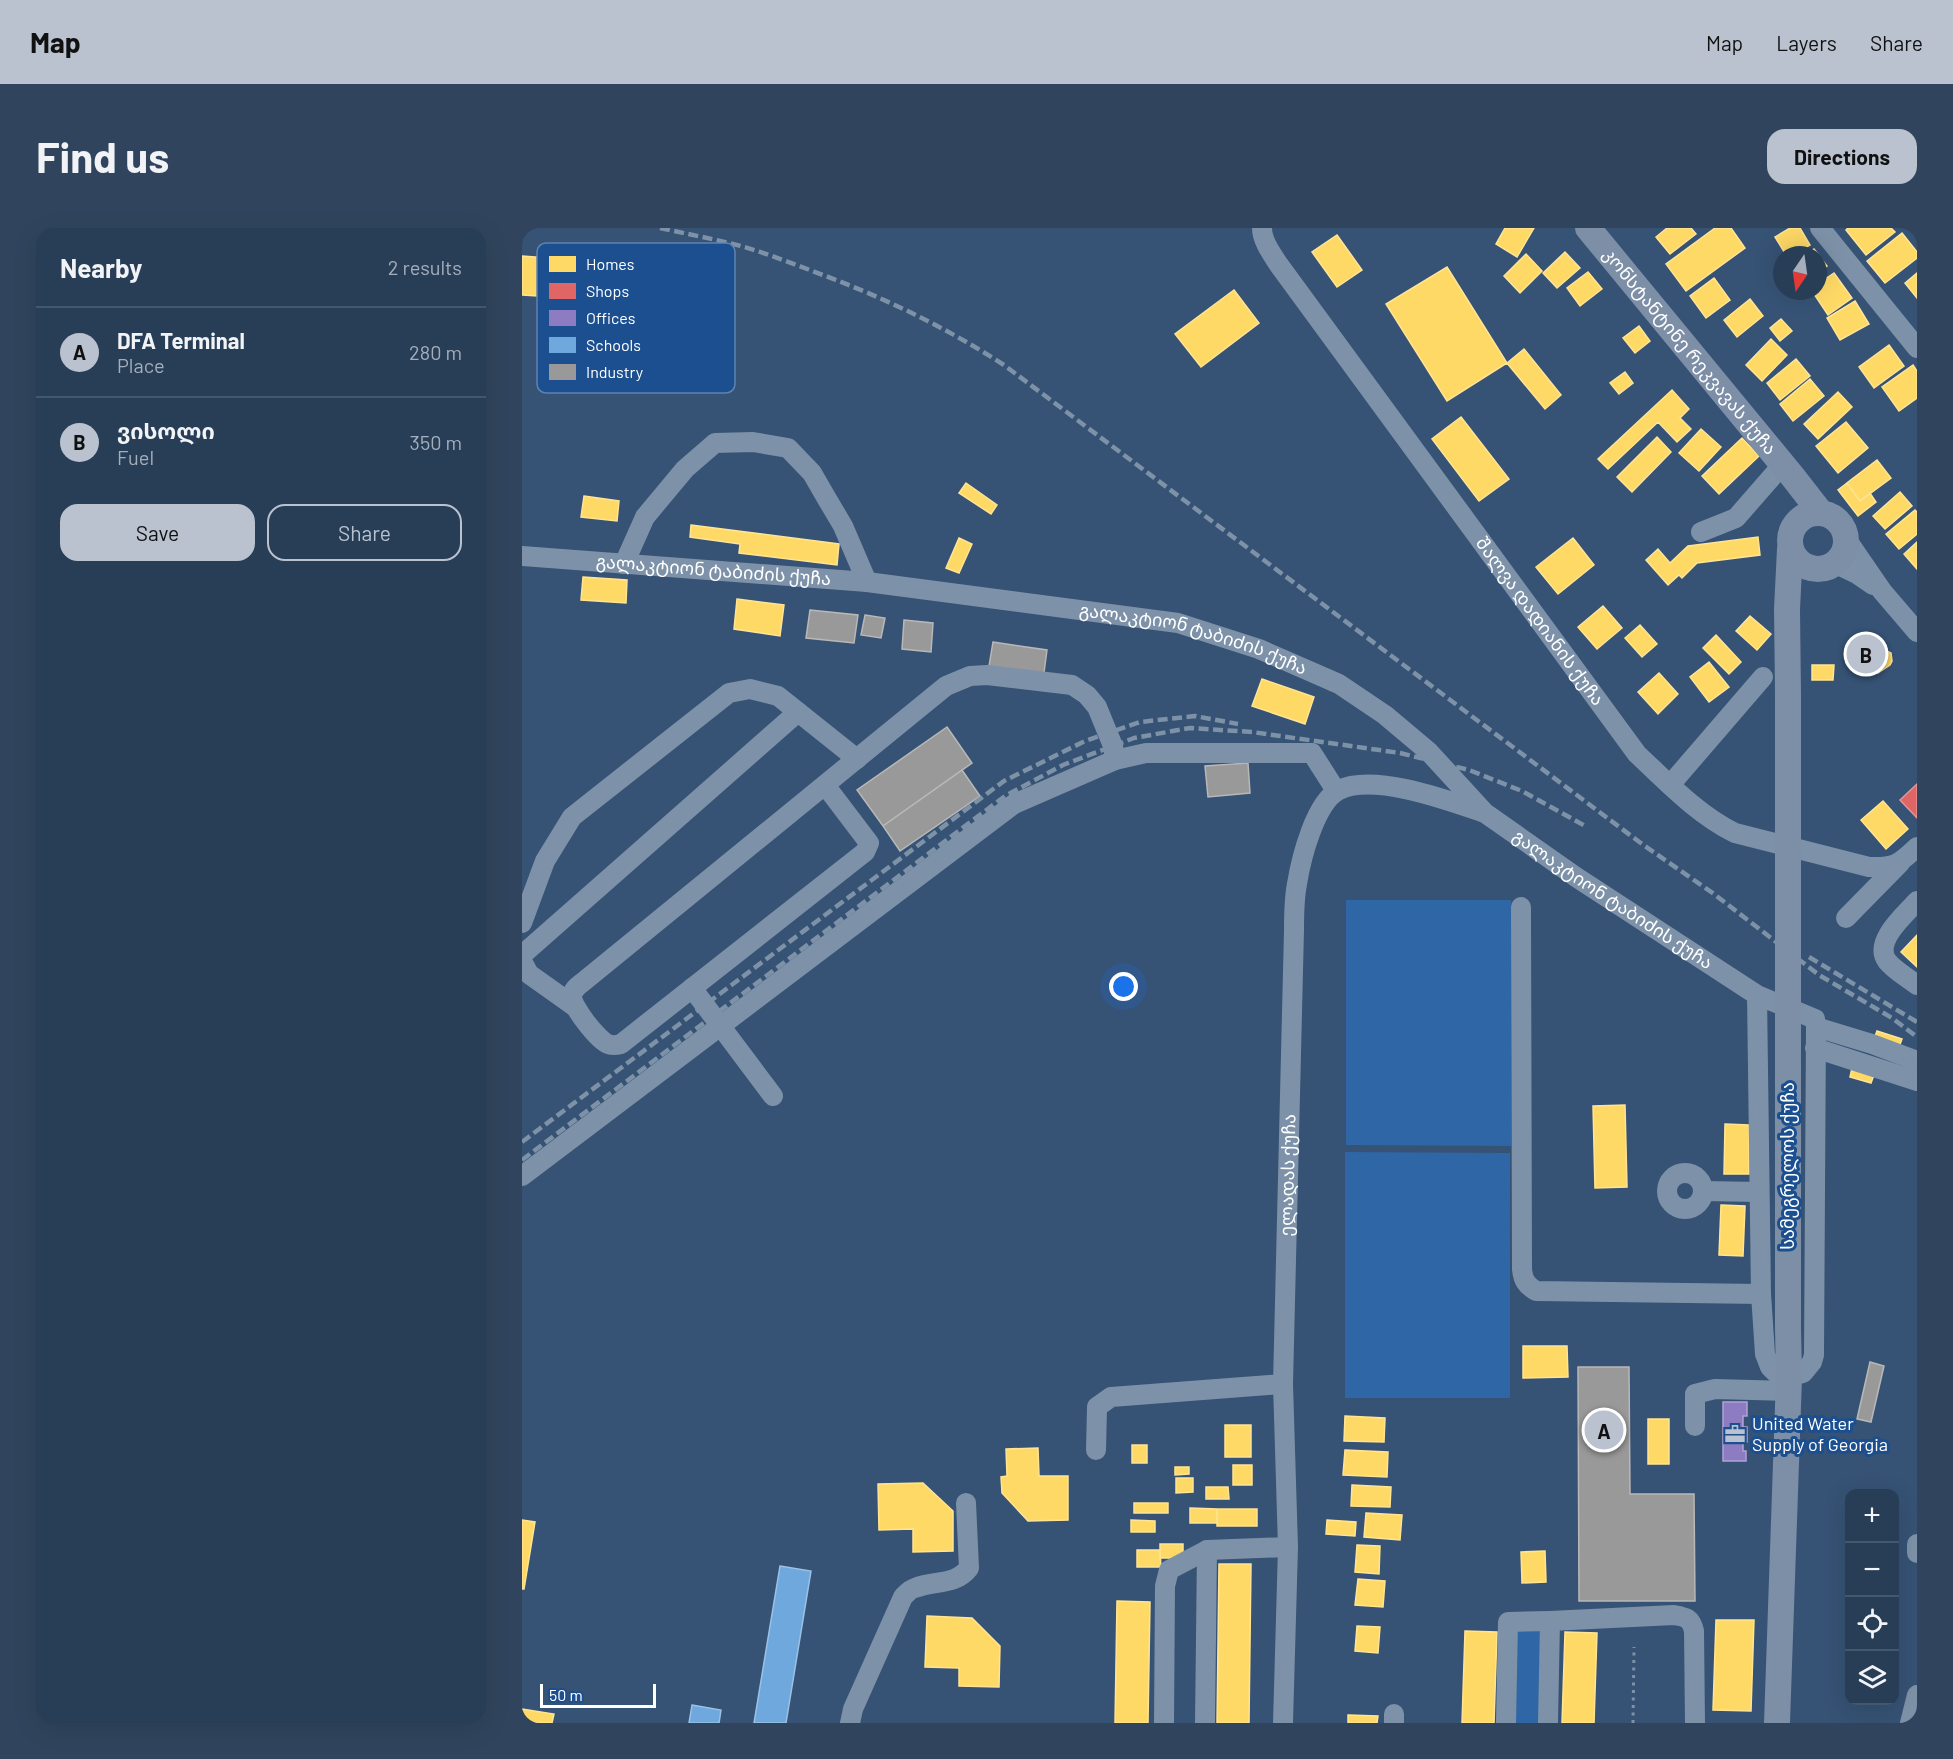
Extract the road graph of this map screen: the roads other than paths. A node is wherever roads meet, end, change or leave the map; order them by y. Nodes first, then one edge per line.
1 (1262, 228) edge
2 (1588, 228) edge
3 (1820, 228) edge
4 (1917, 348) edge
5 (1788, 470) junction
6 (1821, 513) junction
7 (1701, 532) dead end
8 (1847, 540) junction
9 (1790, 544) junction
10 (522, 556) edge
11 (624, 564) junction
12 (1827, 567) junction
13 (867, 582) junction
14 (1882, 591) junction
15 (1787, 609) junction
16 (1917, 632) edge
17 (1764, 677) dead end
18 (798, 712) junction
19 (857, 759) junction
20 (1115, 760) junction
21 (825, 785) junction
22 (1670, 785) junction
23 (1339, 790) junction
24 (1485, 813) junction
25 (1917, 847) edge
26 (1900, 863) junction
27 (1917, 901) edge
28 (1521, 907) dead end
29 (1846, 918) dead end
30 (522, 923) edge
31 (522, 955) edge
32 (522, 961) edge
33 (1917, 985) edge
34 (692, 988) junction
35 (1757, 995) junction
36 (574, 1006) junction
37 (720, 1026) junction
38 (1816, 1027) junction
39 (1815, 1048) junction
40 (1917, 1061) edge
41 (1917, 1081) edge
42 (773, 1096) dead end
43 (522, 1176) edge
44 (1703, 1191) dead end
45 (1759, 1192) junction
46 (1761, 1294) junction
47 (1284, 1384) junction
48 (1789, 1384) junction
49 (1695, 1426) dead end
50 (1096, 1450) dead end
51 (966, 1503) dead end
52 (1917, 1544) edge
53 (1288, 1547) junction
54 (1207, 1550) junction
55 (1917, 1553) edge
56 (1550, 1621) junction
57 (1917, 1695) edge
58 (850, 1723) edge
59 (1164, 1723) edge
60 (1205, 1723) edge
61 (1283, 1723) edge
62 (1506, 1723) edge
63 (1548, 1723) edge
64 (1695, 1723) edge
65 (1777, 1723) edge
66 (1910, 1723) edge

1 - 22 street, შალვა დადიანის ქუჩა
2 - 5 main road, კონსტანტინე რეკვავას ქუჩა
3 - 4 street
5 - 6 main road, კონსტანტინე რეკვავას ქუჩა
5 - 7 street
5 - 9 main road
6 - 8 main road
6 - 9 main road
8 - 12 main road
8 - 14 street
9 - 12 main road
9 - 15 main road, სამეგრელოს ქუჩა
10 - 11 street, გალაკტიონ ტაბიძის ქუჩა
11 - 13 street, გალაკტიონ ტაბიძის ქუჩა
11 - 13 street
12 - 14 street
12 - 15 main road
13 - 24 street, გალაკტიონ ტაბიძის ქუჩა
14 - 16 street
15 - 48 main road, სამეგრელოს ქუჩა, bridge
17 - 22 street
18 - 19 street
18 - 30 street
18 - 31 street
19 - 20 street
19 - 21 street
20 - 23 street
20 - 37 street
21 - 34 street
21 - 36 street
22 - 26 street, შალვა დადიანის ქუჩა
23 - 24 street
23 - 47 street, ელადას ქუჩა
24 - 35 street, გალაკტიონ ტაბიძის ქუჩა
25 - 26 street
26 - 29 street
27 - 33 street
28 - 46 street
32 - 36 street
34 - 36 street
34 - 37 street
35 - 38 street, გალაკტიონ ტაბიძის ქუჩა
35 - 45 street
37 - 42 street
37 - 43 street
38 - 39 street
38 - 40 street
39 - 41 street
39 - 48 street
44 - 45 street
45 - 46 street
46 - 48 street
47 - 50 street
47 - 53 street, ელადას ქუჩა
48 - 49 street
48 - 65 main road, სამეგრელოს ქუჩა
51 - 58 street
52 - 55 street
53 - 54 street
53 - 61 street, ელადას ქუჩა
54 - 59 street
54 - 60 street
56 - 62 street
56 - 63 street
56 - 64 street
57 - 66 street

